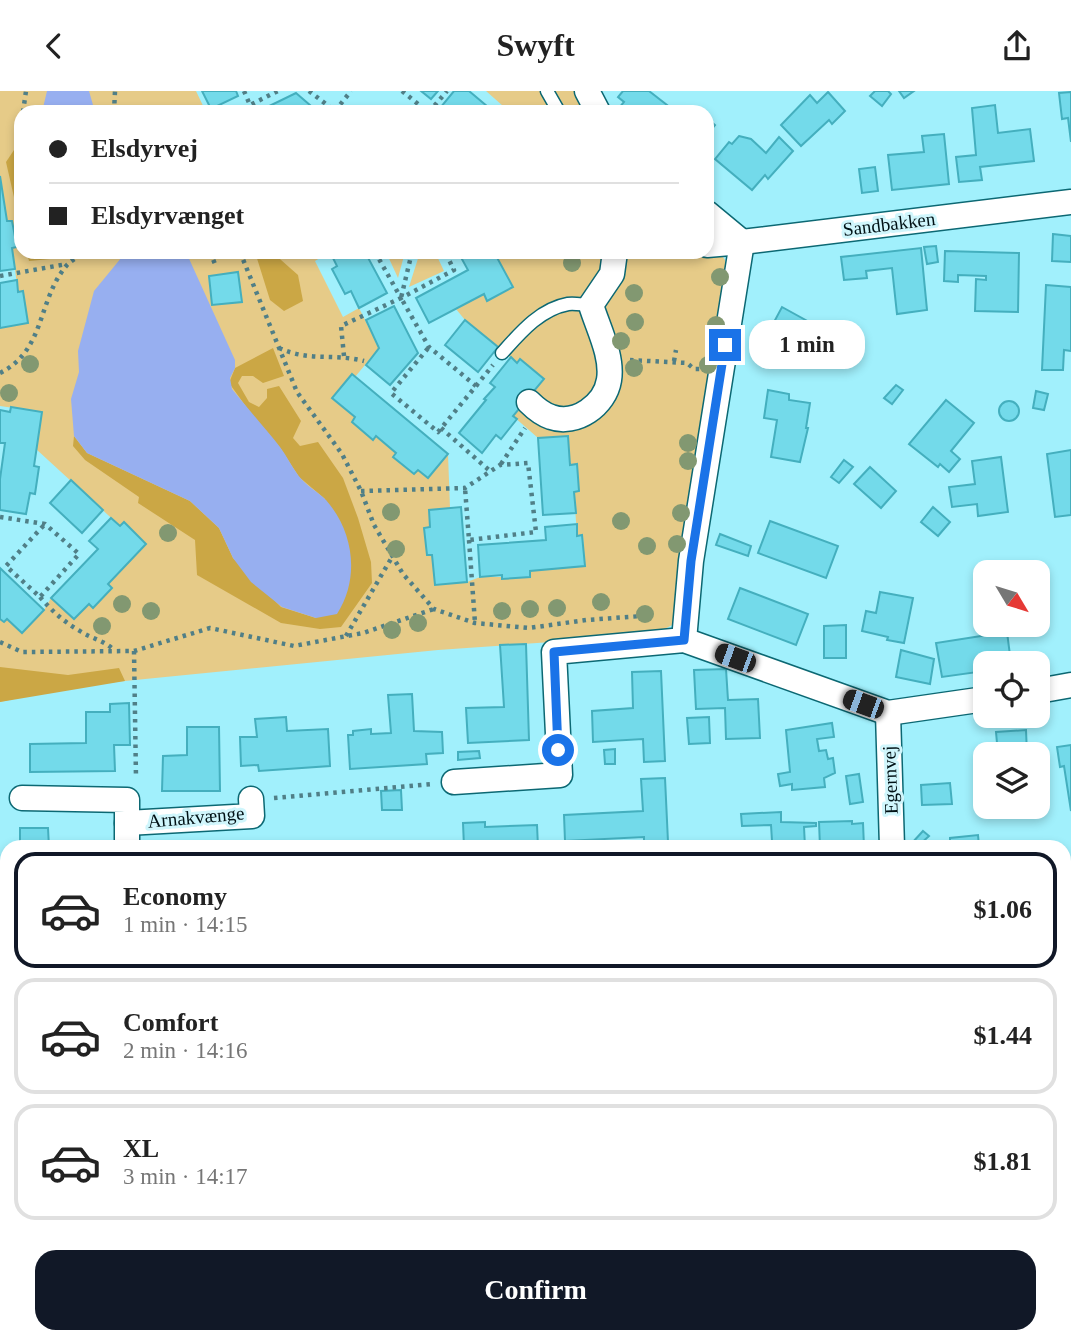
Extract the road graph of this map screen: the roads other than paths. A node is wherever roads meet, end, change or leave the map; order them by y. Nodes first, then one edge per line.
1 (1071, 201) edge
2 (714, 219) edge
3 (742, 242) junction
4 (714, 244) edge
5 (618, 259) edge
6 (591, 305) junction
7 (502, 353) road end
8 (533, 406) road end
9 (684, 640) junction
10 (1071, 685) edge
11 (1050, 689) edge
12 (973, 701) edge
13 (888, 713) junction
14 (454, 782) road end
15 (22, 798) dead end
16 (260, 799) road end
17 (127, 823) edge
18 (892, 840) edge

1 - 3 street, Sandbakken
2 - 3 street
3 - 4 street, Sandbakken
3 - 9 street
5 - 6 street
6 - 7 lane
6 - 8 street
9 - 13 street
9 - 14 street
10 - 11 street
12 - 13 street
13 - 18 street, Egernvej
15 - 17 street, Arnakvænge
16 - 17 street, Arnakvænge

